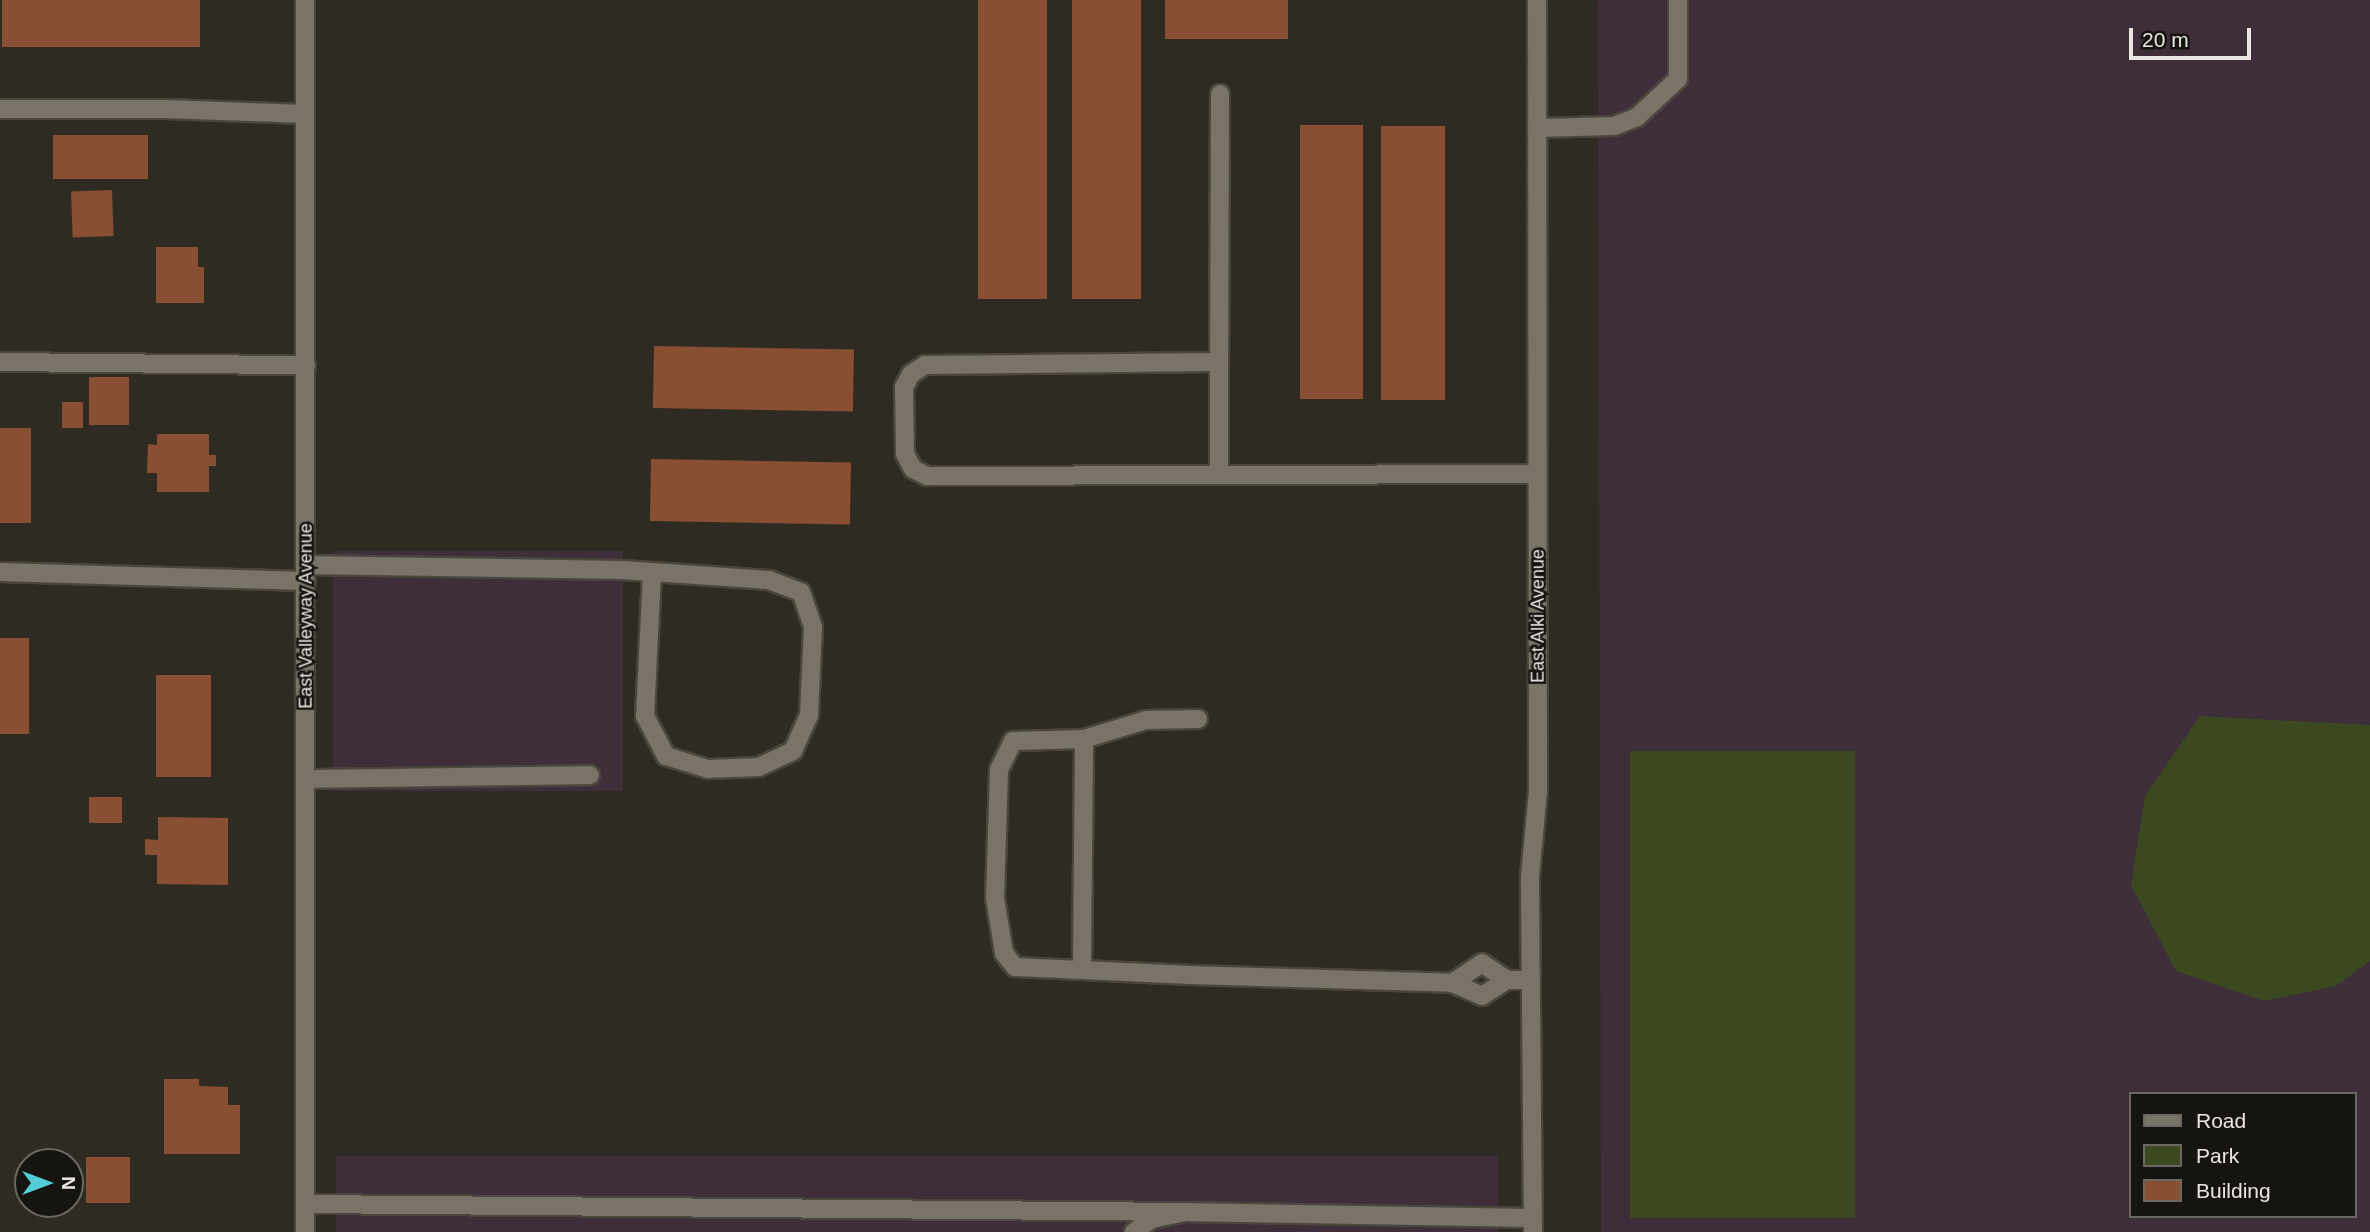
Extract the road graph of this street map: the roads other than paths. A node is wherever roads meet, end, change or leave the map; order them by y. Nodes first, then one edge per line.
1 (305, 0) edge
2 (1537, 0) edge
3 (1678, 0) edge
4 (1220, 94) dead end
5 (0, 109) edge
6 (305, 114) junction
7 (1537, 128) junction
8 (0, 362) edge
9 (1219, 362) junction
10 (306, 365) junction
11 (1219, 474) junction
12 (1537, 474) junction
13 (0, 572) edge
14 (652, 572) junction
15 (306, 573) junction
16 (1198, 719) dead end
17 (1084, 739) junction
18 (590, 775) dead end
19 (305, 779) junction
20 (1082, 970) junction
21 (1507, 980) junction
22 (1531, 981) junction
23 (1452, 983) junction
24 (305, 1204) junction
25 (1184, 1212) junction
26 (1533, 1225) edge
27 (305, 1232) edge
28 (1134, 1232) edge

1 - 6 street, East Valleyway Avenue
2 - 7 street, East Alki Avenue
3 - 7 street
4 - 9 street
5 - 6 street
6 - 10 street, East Valleyway Avenue
7 - 12 street, East Alki Avenue
8 - 10 street
9 - 11 street
9 - 11 street
10 - 15 street, East Valleyway Avenue
11 - 12 street
12 - 22 street, East Alki Avenue
13 - 15 street
14 - 14 street
14 - 15 street
15 - 19 street, East Valleyway Avenue
16 - 17 street
17 - 20 street
17 - 20 street
18 - 19 street
19 - 24 street, East Valleyway Avenue
20 - 23 street
21 - 22 street
21 - 23 street
21 - 23 street
22 - 26 street, East Alki Avenue
24 - 25 street
24 - 27 street, East Valleyway Avenue
25 - 26 street
25 - 28 street

